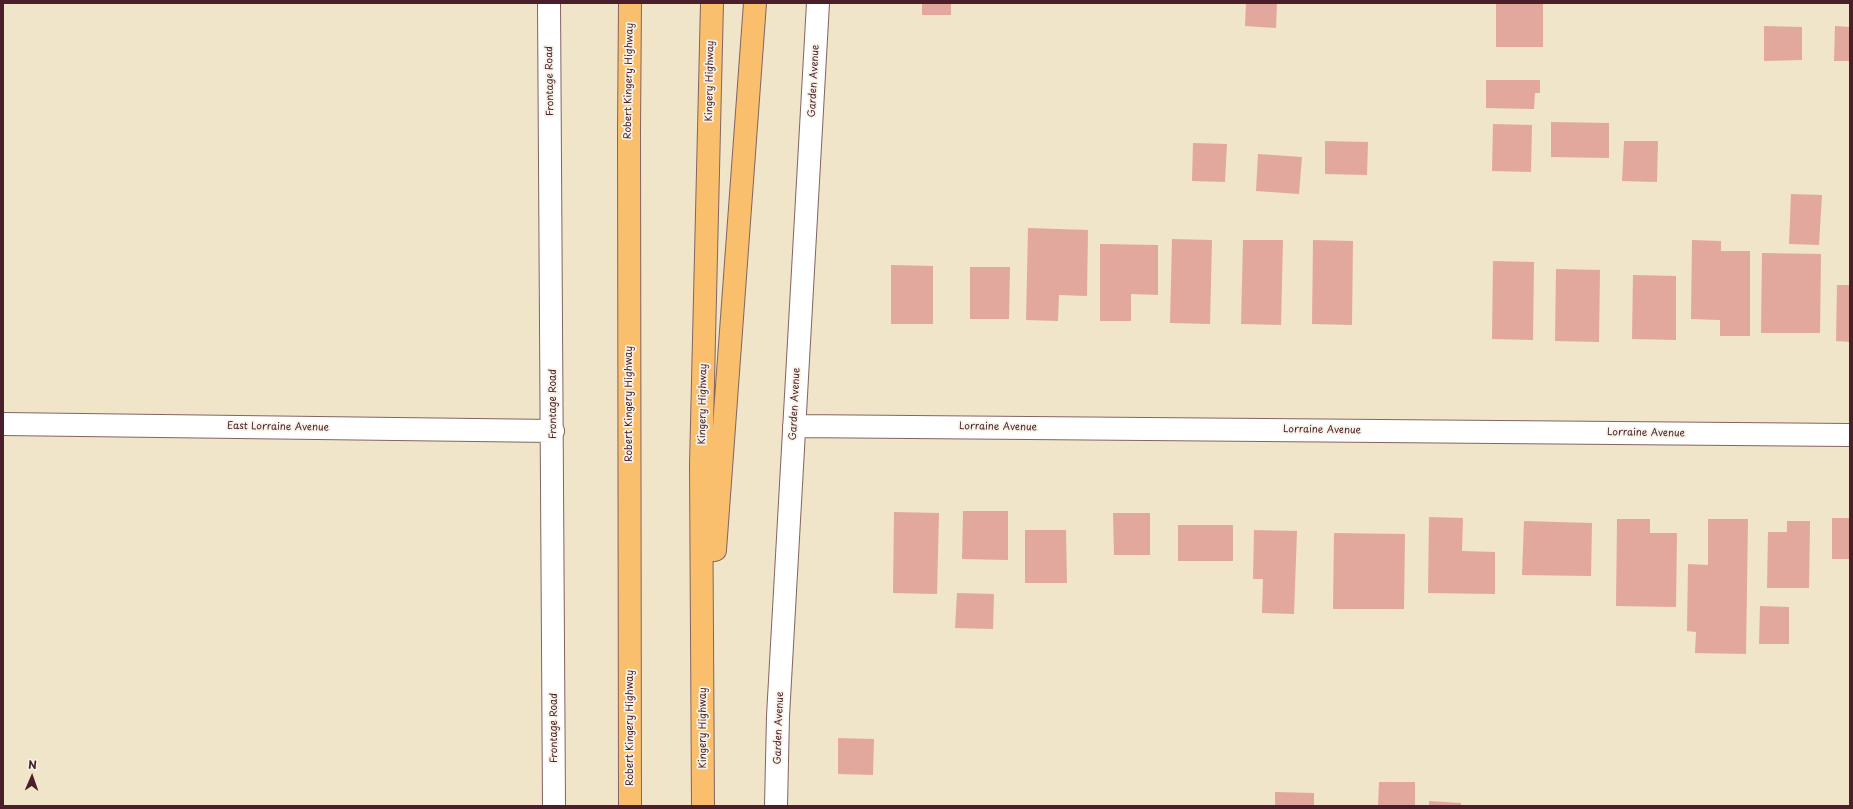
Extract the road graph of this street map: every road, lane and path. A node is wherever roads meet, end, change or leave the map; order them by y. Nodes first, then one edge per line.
1 (549, 3) edge
2 (624, 3) edge
3 (630, 3) edge
4 (712, 3) edge
5 (755, 3) edge
6 (818, 3) edge
7 (629, 130) junction
8 (3, 424) edge
9 (794, 426) junction
10 (553, 431) junction
11 (1850, 435) edge
12 (702, 717) junction
13 (554, 806) edge
14 (630, 806) edge
15 (703, 806) edge
16 (776, 806) edge

1 - 10 street, Frontage Road
2 - 7 highway
3 - 7 highway, Robert Kingery Highway
4 - 12 highway, Kingery Highway
5 - 12 highway
6 - 9 street, Garden Avenue
7 - 14 highway, Robert Kingery Highway
8 - 10 street, East Lorraine Avenue
9 - 11 street, Lorraine Avenue
9 - 16 street, Garden Avenue
10 - 13 street, Frontage Road
12 - 15 highway, Kingery Highway

